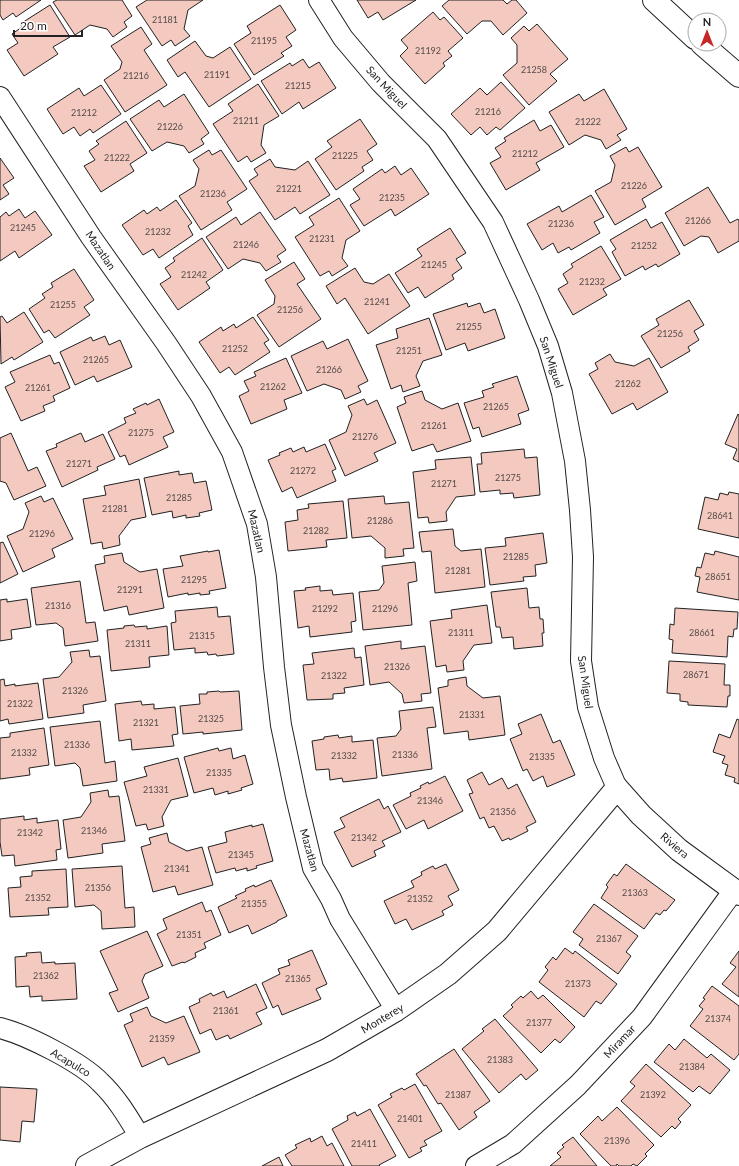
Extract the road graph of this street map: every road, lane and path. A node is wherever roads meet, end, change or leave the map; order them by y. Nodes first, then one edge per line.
1 (319, 0) edge
2 (654, 0) edge
3 (687, 31) edge
4 (711, 52) edge
5 (739, 76) edge
6 (0, 97) edge
7 (618, 788) junction
8 (737, 892) edge
9 (396, 1010) junction
10 (0, 1028) edge
11 (140, 1137) junction
12 (86, 1166) edge
13 (476, 1166) edge

1 - 7 street, San Miguel
2 - 3 street
4 - 5 street
6 - 9 street, Mazatlan
7 - 8 street, Riviera
7 - 9 street, Monterey
8 - 13 street, Miramar
9 - 11 street, Monterey
10 - 11 street, Acapulco
11 - 12 street, Monterey

